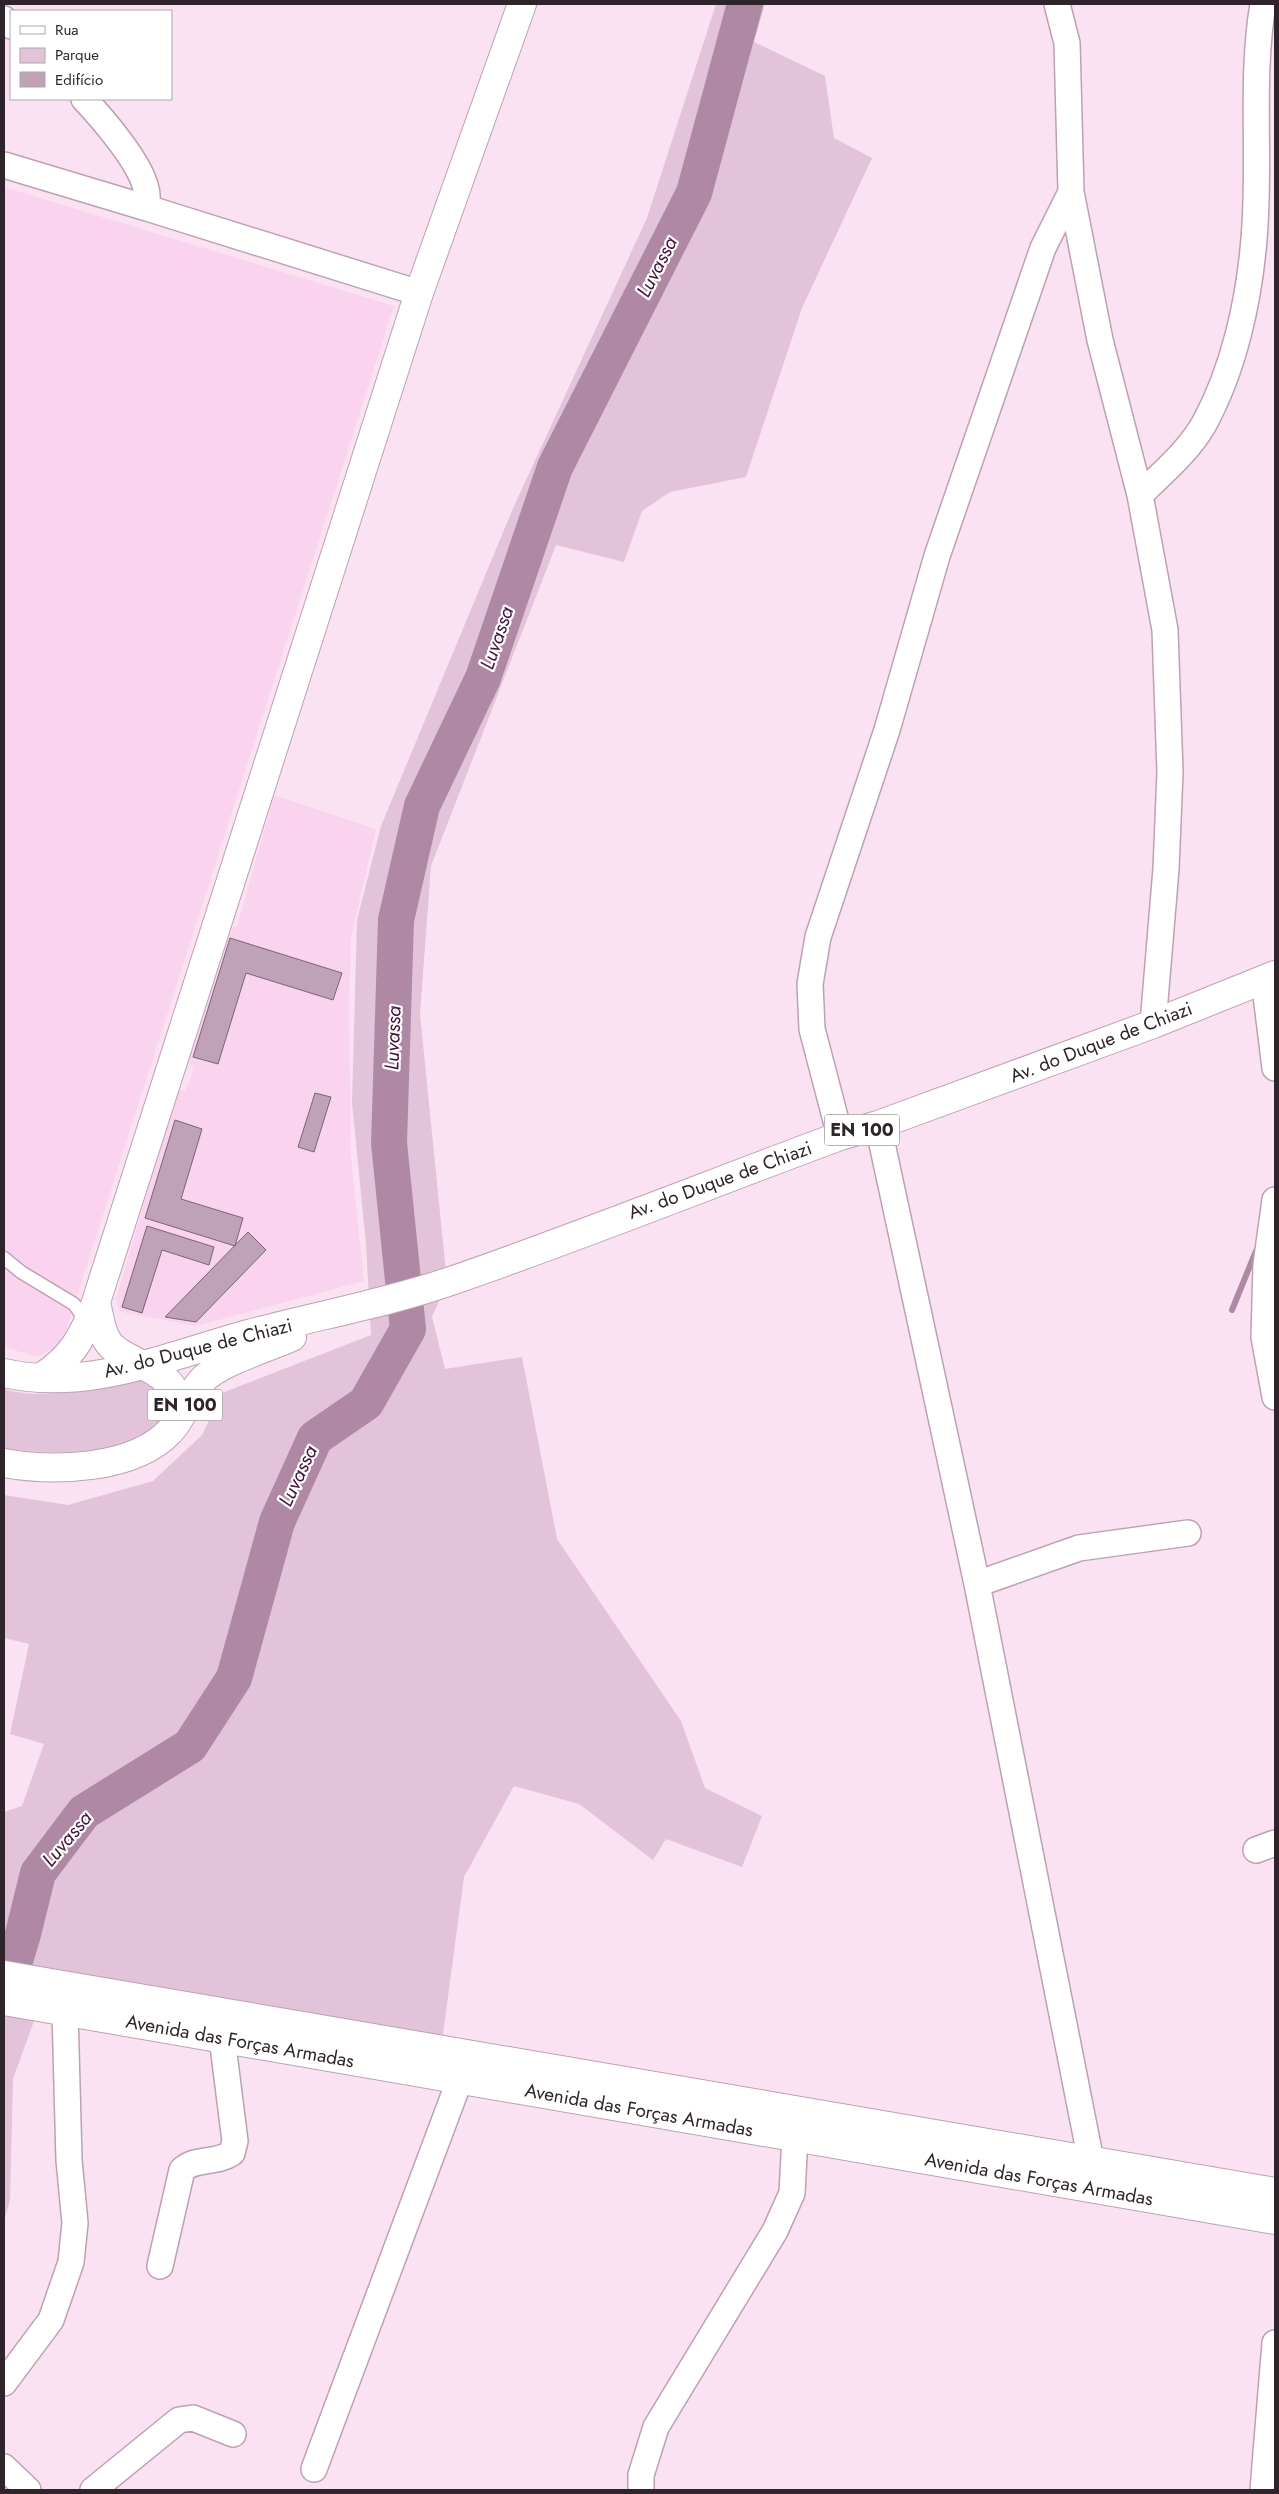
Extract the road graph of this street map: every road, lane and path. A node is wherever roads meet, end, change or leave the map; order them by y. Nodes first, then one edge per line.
1 (522, 4) edge
2 (1057, 4) edge
3 (1263, 4) edge
4 (85, 100) edge
5 (4, 166) edge
6 (1071, 192) junction
7 (147, 208) junction
8 (419, 293) junction
9 (1140, 494) junction
10 (1269, 977) edge
11 (1153, 1024) junction
12 (1275, 1068) edge
13 (878, 1125) junction
14 (840, 1136) junction
15 (1275, 1200) edge
16 (4, 1258) edge
17 (361, 1307) junction
18 (92, 1313) junction
19 (145, 1366) junction
20 (4, 1373) edge
21 (40, 1378) junction
22 (1275, 1398) edge
23 (172, 1429) junction
24 (4, 1463) edge
25 (1188, 1533) dead end
26 (977, 1584) junction
27 (4, 1974) edge
28 (49, 2000) junction
29 (4, 2001) edge
30 (222, 2038) junction
31 (460, 2079) junction
32 (795, 2137) junction
33 (1091, 2161) junction
34 (1275, 2192) edge
35 (1275, 2220) edge
36 (160, 2266) dead end
37 (1275, 2342) edge
38 (4, 2383) edge
39 (233, 2434) dead end
40 (4, 2467) edge
41 (314, 2469) dead end
42 (28, 2490) edge
43 (93, 2490) edge
44 (641, 2490) edge
45 (1263, 2490) edge

1 - 8 main road
2 - 6 street
3 - 9 street
4 - 7 street
5 - 7 street
6 - 9 street
6 - 14 street
7 - 8 street
8 - 18 main road
9 - 11 street
10 - 11 main road, Av. do Duque de Chiazi / EN 100
10 - 12 street
11 - 13 main road, Av. do Duque de Chiazi / EN 100
13 - 14 main road, Av. do Duque de Chiazi / EN 100
13 - 26 street
14 - 17 main road, Av. do Duque de Chiazi / EN 100
15 - 22 street
16 - 18 lane
17 - 19 main road, Av. do Duque de Chiazi / EN 100
17 - 23 main road, Av. do Duque de Chiazi / EN 100
18 - 19 main road
18 - 21 main road
19 - 21 main road, Av. do Duque de Chiazi / EN 100
19 - 23 main road, EN 100
20 - 21 main road, Av. do Duque de Chiazi / EN 100
23 - 24 main road, Av. do Duque de Chiazi / EN 100
25 - 26 street
26 - 33 street
27 - 28 main road, Avenida das Forças Armadas
28 - 29 main road, Avenida das Forças Armadas
28 - 30 main road, Avenida das Forças Armadas
28 - 33 main road, Avenida das Forças Armadas
28 - 38 street
30 - 31 main road, Avenida das Forças Armadas
30 - 36 street
31 - 32 main road, Avenida das Forças Armadas
31 - 41 street
32 - 35 main road, Avenida das Forças Armadas
32 - 44 street
33 - 34 main road, Avenida das Forças Armadas
37 - 45 street
39 - 43 street
40 - 42 street

